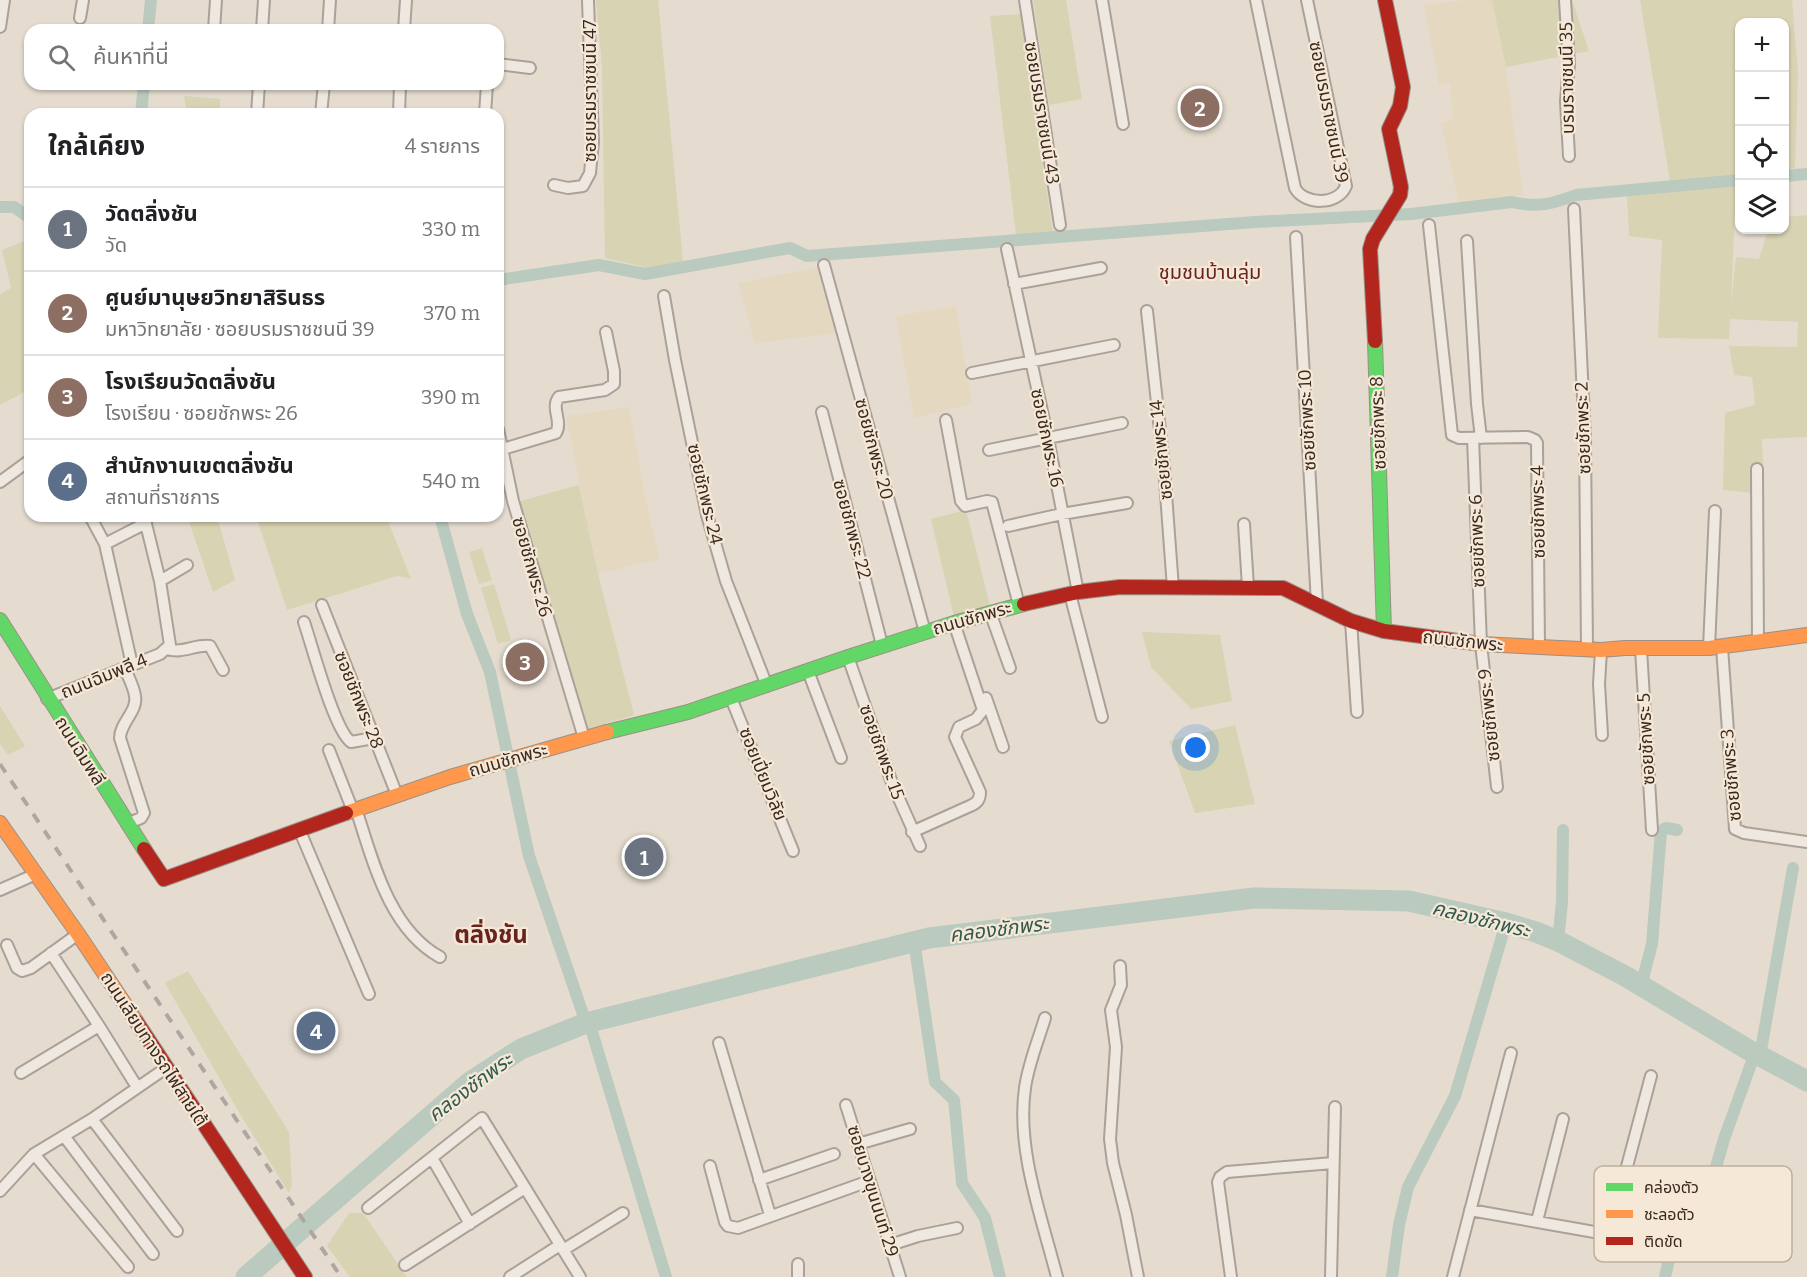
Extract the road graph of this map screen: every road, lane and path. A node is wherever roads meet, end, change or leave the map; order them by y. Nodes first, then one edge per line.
1 (4, 0) edge
2 (83, 0) edge
3 (216, 0) edge
4 (264, 0) edge
5 (330, 0) edge
6 (406, 0) edge
7 (588, 0) edge
8 (1025, 0) edge
9 (1102, 0) edge
10 (1256, 0) edge
11 (1307, 0) edge
12 (1385, 0) edge
13 (1565, 0) edge
14 (80, 18) dead end
15 (214, 24) edge
16 (262, 24) edge
17 (328, 24) edge
18 (404, 24) edge
19 (0, 27) edge
20 (504, 65) edge
21 (530, 68) dead end
22 (259, 90) edge
23 (323, 90) edge
24 (400, 90) edge
25 (487, 90) edge
26 (257, 108) edge
27 (322, 108) edge
28 (399, 108) edge
29 (485, 108) edge
30 (1123, 124) dead end
31 (1569, 156) dead end
32 (554, 185) dead end
33 (1574, 209) dead end
34 (1060, 225) dead end
35 (1429, 225) dead end
36 (1296, 237) dead end
37 (1467, 241) dead end
38 (1007, 249) dead end
39 (824, 265) dead end
40 (1101, 268) dead end
41 (1014, 284) junction
42 (664, 296) dead end
43 (1147, 311) dead end
44 (606, 332) dead end
45 (1114, 345) dead end
46 (1030, 362) junction
47 (972, 373) dead end
48 (822, 412) dead end
49 (946, 420) dead end
50 (1122, 423) dead end
51 (1477, 438) junction
52 (1048, 439) junction
53 (504, 449) edge
54 (989, 450) dead end
55 (504, 454) edge
56 (24, 464) edge
57 (1757, 469) dead end
58 (0, 482) edge
59 (1127, 503) dead end
60 (1715, 510) dead end
61 (1062, 514) junction
62 (93, 522) edge
63 (140, 522) edge
64 (146, 522) edge
65 (1244, 524) dead end
66 (1008, 526) dead end
67 (105, 544) junction
68 (187, 566) dead end
69 (160, 581) junction
70 (1248, 587) junction
71 (1173, 588) junction
72 (1074, 593) junction
73 (1317, 603) junction
74 (322, 605) dead end
75 (1019, 605) junction
76 (990, 612) junction
77 (0, 620) edge
78 (1351, 621) junction
79 (304, 622) dead end
80 (957, 622) junction
81 (1384, 631) junction
82 (925, 632) junction
83 (1807, 636) edge
84 (1758, 642) junction
85 (1481, 644) junction
86 (882, 645) junction
87 (1539, 647) junction
88 (1716, 648) junction
89 (1594, 649) junction
90 (1641, 649) junction
91 (164, 651) junction
92 (848, 657) junction
93 (128, 667) junction
94 (1010, 668) dead end
95 (223, 670) dead end
96 (808, 671) junction
97 (767, 686) junction
98 (731, 698) junction
99 (48, 699) junction
100 (1356, 712) dead end
101 (1102, 717) dead end
102 (1602, 735) dead end
103 (374, 738) junction
104 (584, 738) junction
105 (1003, 747) dead end
106 (329, 750) dead end
107 (841, 758) dead end
108 (1497, 787) dead end
109 (397, 795) junction
110 (355, 810) junction
111 (0, 823) edge
112 (128, 824) junction
113 (298, 829) junction
114 (1652, 830) dead end
115 (912, 831) junction
116 (1807, 842) edge
117 (920, 846) dead end
118 (793, 851) dead end
119 (36, 874) junction
120 (164, 879) joint
121 (0, 890) edge
122 (78, 934) junction
123 (7, 945) dead end
124 (51, 953) junction
125 (440, 957) dead end
126 (1120, 966) dead end
127 (369, 994) dead end
128 (1045, 1018) dead end
129 (99, 1026) junction
130 (719, 1043) dead end
131 (1511, 1053) dead end
132 (167, 1070) junction
133 (21, 1073) dead end
134 (1651, 1076) dead end
135 (137, 1087) junction
136 (846, 1105) dead end
137 (1335, 1107) dead end
138 (92, 1119) junction
139 (1563, 1119) dead end
140 (910, 1129) dead end
141 (64, 1136) junction
142 (858, 1144) junction
143 (34, 1154) junction
144 (834, 1154) dead end
145 (432, 1158) junction
146 (1333, 1163) junction
147 (710, 1166) dead end
148 (1626, 1166) edge
149 (759, 1180) junction
150 (869, 1181) junction
151 (525, 1188) junction
152 (0, 1191) edge
153 (368, 1208) dead end
154 (1470, 1210) junction
155 (623, 1213) dead end
156 (770, 1215) junction
157 (1537, 1221) junction
158 (470, 1224) junction
159 (957, 1228) dead end
160 (177, 1231) dead end
161 (1594, 1232) edge
162 (890, 1245) junction
163 (562, 1247) junction
164 (153, 1254) dead end
165 (798, 1264) dead end
166 (405, 1265) dead end
167 (128, 1267) dead end
168 (305, 1277) edge
169 (510, 1277) edge
170 (580, 1277) edge
171 (798, 1277) edge
172 (900, 1277) edge
173 (1057, 1277) edge
174 (1138, 1277) edge
175 (1231, 1277) edge
176 (1331, 1277) edge
177 (1453, 1277) edge

1 - 19 street
2 - 14 street
3 - 15 street
4 - 16 street
5 - 17 street
6 - 18 street
7 - 32 street, ซอยบรมราชชนนี 47
8 - 34 street, ซอยบรมราชชนนี 43
9 - 30 street
10 - 11 street, ซอยบรมราชชนนี 39
12 - 81 street, ซอยชักพระ 8
13 - 31 street, บรมราชชนนี 35
20 - 21 street
22 - 26 street
23 - 27 street
24 - 28 street
25 - 29 street
33 - 89 street, ซอยชักพระ 2
35 - 51 street
36 - 73 street, ซอยชักพระ 10
37 - 51 street, ซอยชักพระ 6
38 - 41 street, ซอยชักพระ 16
39 - 82 street, ซอยชักพระ 20
40 - 41 street
41 - 46 street, ซอยชักพระ 16
42 - 97 street, ซอยชักพระ 24
43 - 71 street, ซอยชักพระ 14
44 - 53 street
45 - 46 street
46 - 47 street
46 - 52 street, ซอยชักพระ 16
48 - 86 street, ซอยชักพระ 22
49 - 75 street
50 - 52 street
51 - 85 street, ซอยชักพระ 6
51 - 87 street, ซอยชักพระ 4
52 - 54 street
52 - 61 street, ซอยชักพระ 16
55 - 104 street, ซอยชักพระ 26
56 - 58 street
57 - 84 street
59 - 61 street
60 - 88 street
61 - 66 street
61 - 72 street, ซอยชักพระ 16
62 - 67 street
63 - 67 street
64 - 69 street
65 - 70 street
67 - 93 street
68 - 69 street
69 - 91 street
70 - 71 street, ถนนชักพระ
70 - 73 street, ถนนชักพระ
71 - 72 street, ถนนชักพระ
72 - 75 street, ถนนชักพระ
72 - 101 street, ซอยชักพระ 16
73 - 78 street, ถนนชักพระ
74 - 103 street, ซอยชักพระ 28
75 - 76 street, ถนนชักพระ
76 - 80 street, ถนนชักพระ
76 - 94 street
77 - 99 street, ถนนฉิมพลี
78 - 81 street, ถนนชักพระ
78 - 100 street
79 - 103 street
80 - 82 street, ถนนชักพระ
80 - 105 street
80 - 115 street
81 - 85 street, ถนนชักพระ
82 - 86 street, ถนนชักพระ
83 - 84 street, ถนนชักพระ
84 - 88 street, ถนนชักพระ
85 - 87 street, ถนนชักพระ
85 - 108 street, ซอยชักพระ 9
86 - 92 street, ถนนชักพระ
87 - 89 street, ถนนชักพระ
88 - 90 street, ถนนชักพระ
88 - 116 street, ซอยชักพระ 3
89 - 90 street, ถนนชักพระ
89 - 102 street, ซอยชักพระ 2
90 - 114 street, ซอยชักพระ 5
91 - 93 street, ถนนฉิมพลี 4
91 - 95 street, ถนนฉิมพลี 4
92 - 96 street, ถนนชักพระ
92 - 115 street, ซอยชักพระ 15
93 - 99 street, ถนนฉิมพลี 4
93 - 112 street
96 - 97 street, ถนนชักพระ
96 - 107 street
97 - 98 street, ถนนชักพระ
98 - 104 street, ถนนชักพระ
98 - 118 street, ซอยเปี่ยมวิลัย
99 - 112 street, ถนนฉิมพลี
103 - 109 street, ซอยชักพระ 28
104 - 109 street, ถนนชักพระ
106 - 110 street
109 - 110 street, ถนนชักพระ
110 - 113 street, ถนนชักพระ
110 - 125 street
111 - 119 street, ถนนเลียบทางรถไฟสายใต้
112 - 120 street, ถนนฉิมพลี
113 - 120 street, ถนนชักพระ
113 - 127 street
115 - 117 street, ซอยชักพระ 15
119 - 121 street
119 - 122 street, ถนนเลียบทางรถไฟสายใต้
122 - 124 street
122 - 132 street, ถนนเลียบทางรถไฟสายใต้
123 - 124 street
124 - 129 street
126 - 174 street
128 - 173 street
129 - 133 street
129 - 135 street
130 - 149 street
131 - 154 street
132 - 135 street
132 - 168 street, ถนนเลียบทางรถไฟสายใต้
134 - 148 street
135 - 138 street
136 - 142 street, ซอยบางขุนนนท์ 29
137 - 146 street
138 - 141 street
138 - 160 street
139 - 157 street
140 - 142 street
141 - 143 street
141 - 164 street
142 - 150 street, ซอยบางขุนนนท์ 29
143 - 152 street
143 - 167 street
144 - 149 street
145 - 151 street
145 - 153 street
145 - 158 street
146 - 175 street
146 - 176 street
147 - 156 street
149 - 156 street
150 - 156 street
150 - 162 street, ซอยบางขุนนนท์ 29
151 - 158 street
151 - 163 street
154 - 157 street
154 - 177 street
155 - 163 street
157 - 161 street
158 - 166 street
159 - 162 street
162 - 172 street, ซอยบางขุนนนท์ 29
163 - 169 street
163 - 170 street
165 - 171 street

